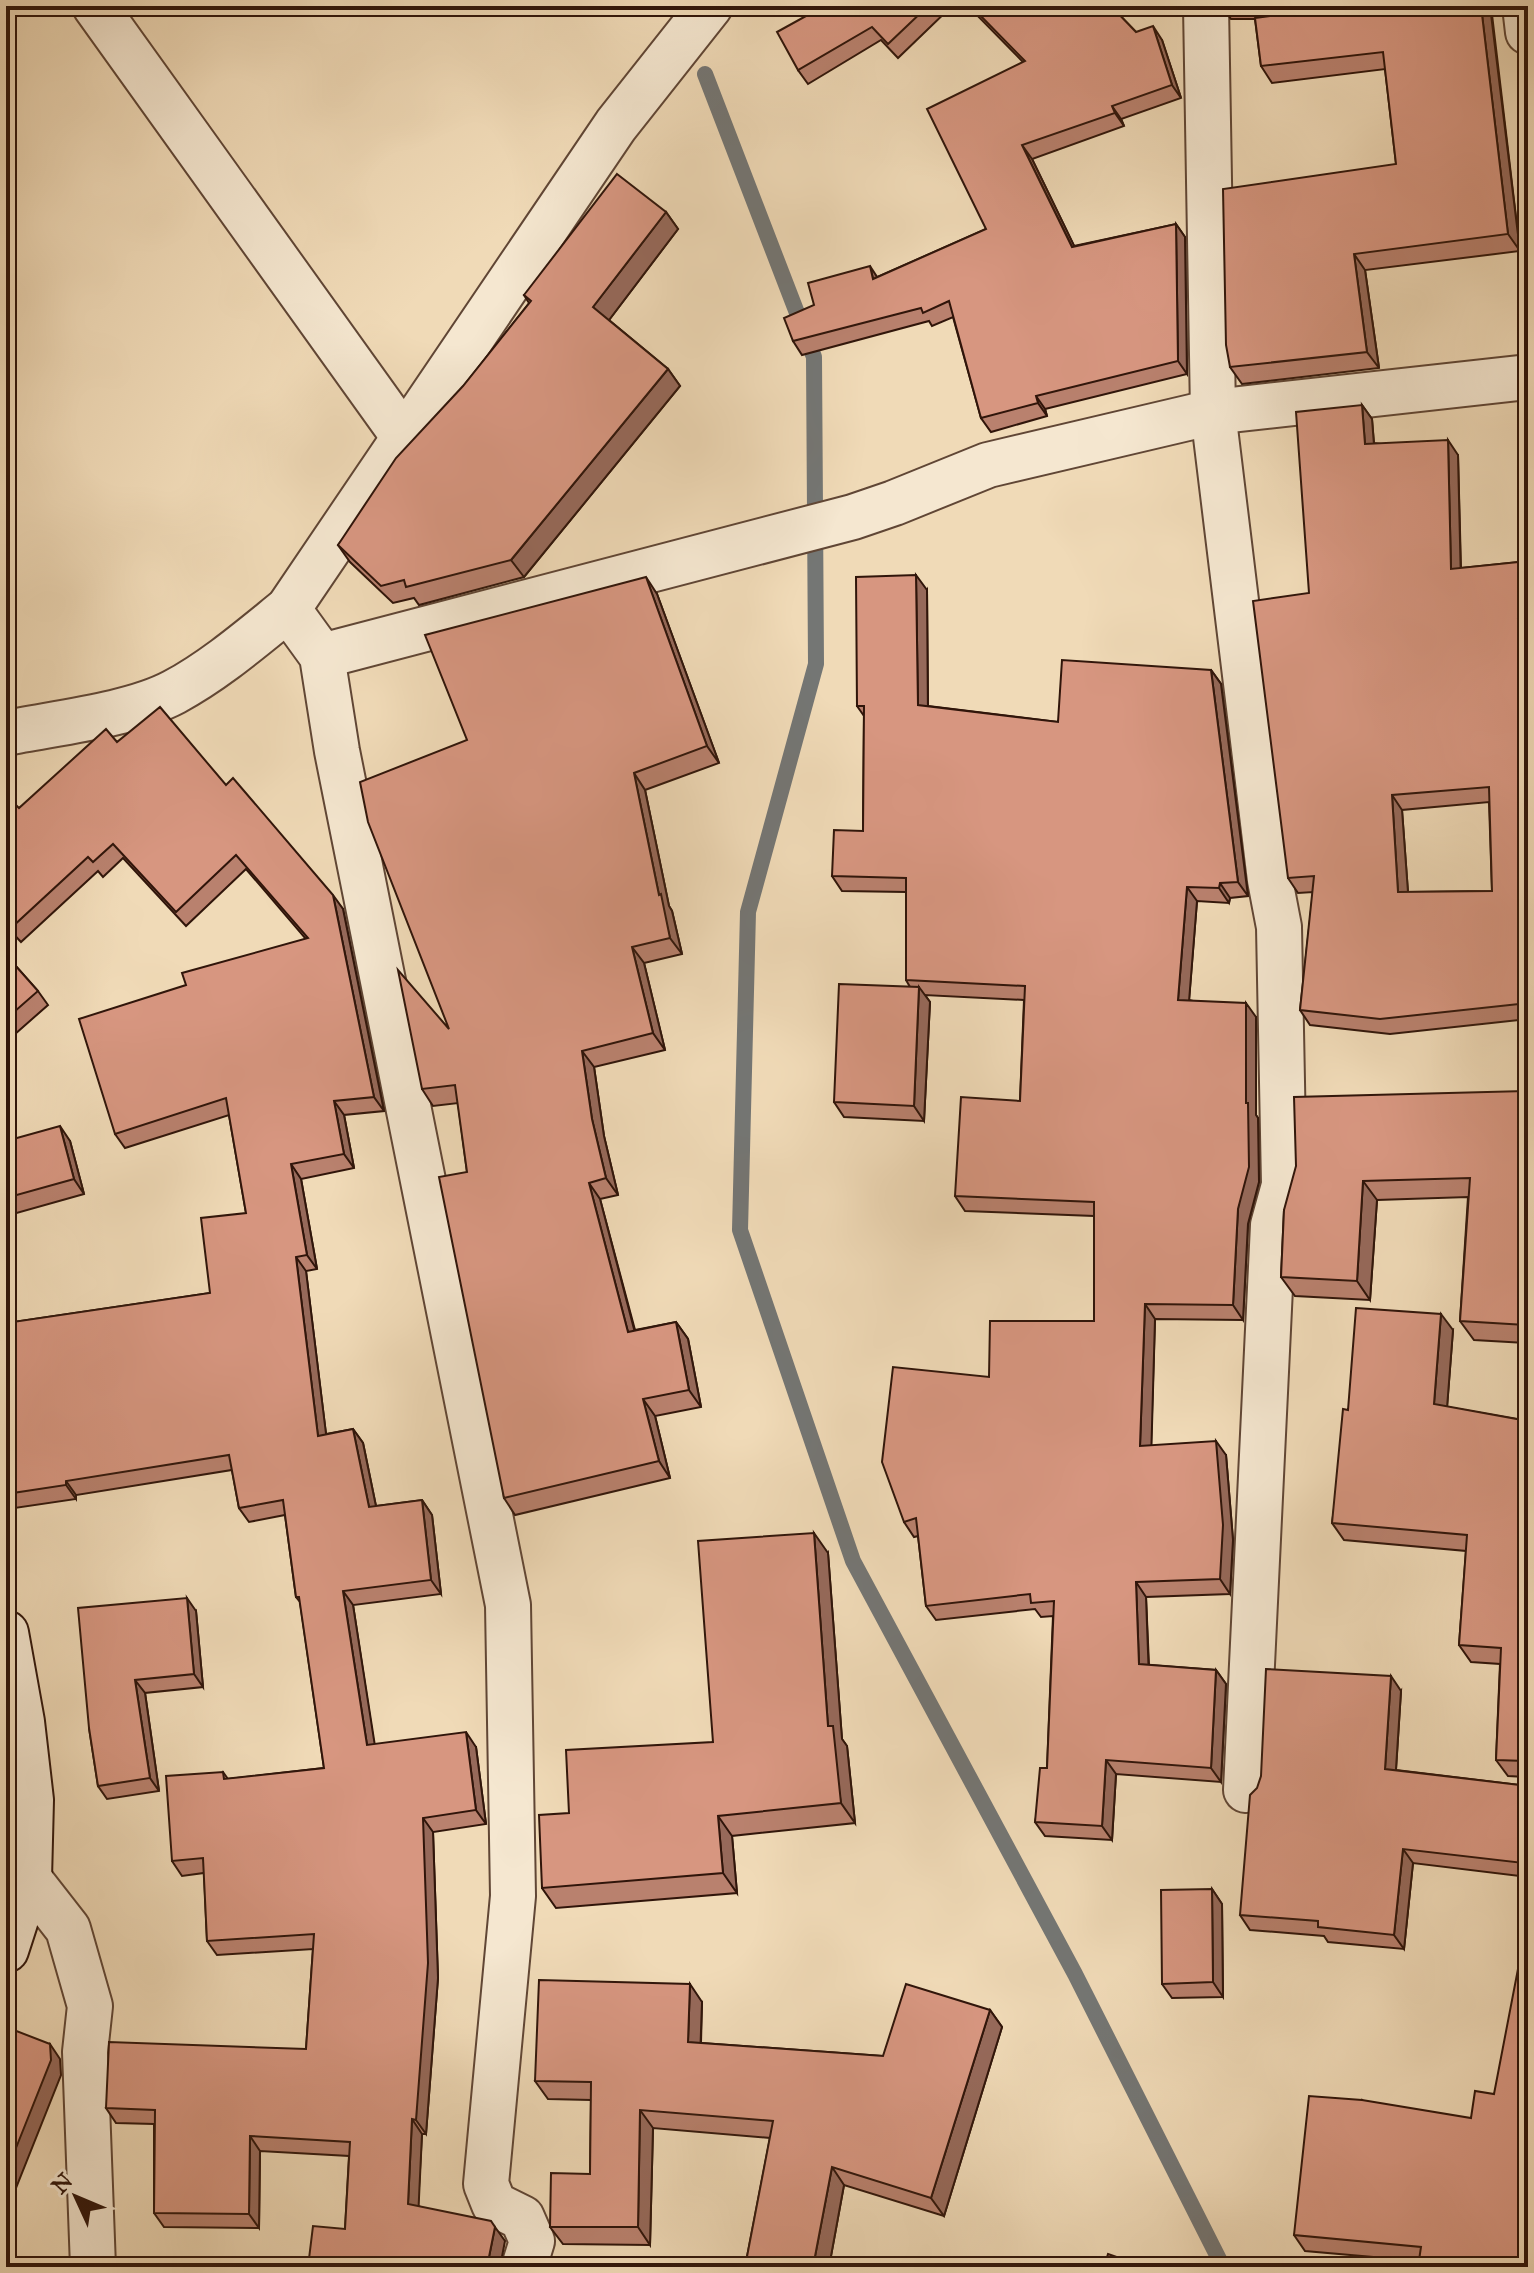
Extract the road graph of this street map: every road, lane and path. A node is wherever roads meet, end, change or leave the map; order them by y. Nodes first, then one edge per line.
1 (95, 6) edge
2 (710, 6) edge
3 (1206, 6) edge
4 (1525, 6) edge
5 (1528, 32) edge
6 (1528, 377) edge
7 (1213, 412) junction
8 (404, 437) junction
9 (288, 609) junction
10 (322, 656) junction
11 (6, 733) edge
12 (6, 1633) edge
13 (1246, 1790) dead end
14 (29, 1879) junction
15 (6, 1950) edge
16 (93, 2267) edge
17 (524, 2267) edge

1 - 8 street
2 - 8 street
3 - 7 street
4 - 5 street
6 - 7 street
7 - 10 street
7 - 13 street
8 - 9 street
9 - 10 street
9 - 11 street
10 - 17 street
12 - 14 street
14 - 15 street
14 - 16 street

